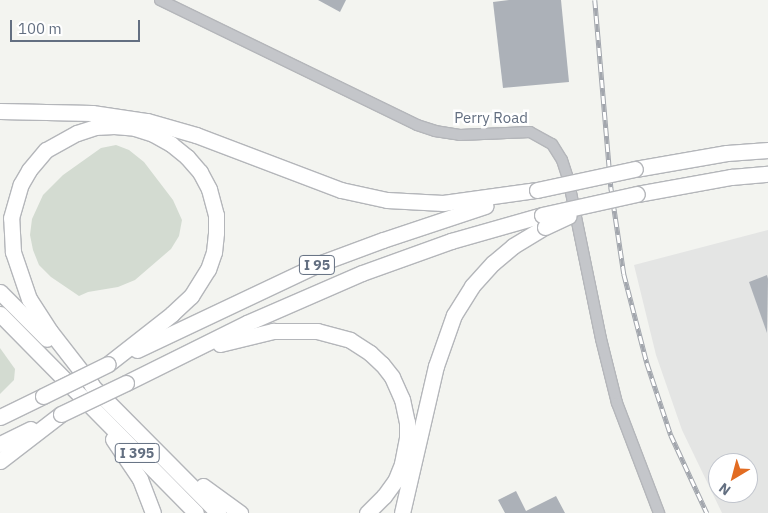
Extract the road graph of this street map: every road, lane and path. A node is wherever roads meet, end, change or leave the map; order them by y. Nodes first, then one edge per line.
1 (160, 0) edge
2 (0, 110) edge
3 (768, 150) edge
4 (768, 174) edge
5 (537, 190) junction
6 (544, 221) junction
7 (0, 292) edge
8 (0, 314) edge
9 (0, 319) edge
10 (28, 343) junction
11 (108, 364) junction
12 (162, 364) junction
13 (92, 385) junction
14 (77, 392) junction
15 (62, 414) junction
16 (0, 417) edge
17 (140, 434) junction
18 (0, 444) edge
19 (0, 461) edge
20 (153, 513) edge
21 (196, 513) edge
22 (218, 513) edge
23 (240, 513) edge
24 (367, 513) edge
25 (402, 513) edge
26 (660, 513) edge

1 - 26 street, Perry Road
2 - 5 highway
3 - 5 highway, I 95, bridge
4 - 6 highway, I 95, bridge
5 - 11 highway, I 95
6 - 12 highway, I 95
6 - 25 highway
7 - 13 highway, I 395
8 - 10 highway, I 395
9 - 10 highway
10 - 14 highway, I 395
11 - 13 highway
11 - 16 highway, I 95, bridge
12 - 15 highway, I 95, bridge
12 - 24 highway
13 - 17 highway, I 395
14 - 20 highway
14 - 21 highway, I 395
15 - 18 highway, I 95
15 - 19 highway
17 - 22 highway, I 395
17 - 23 highway

